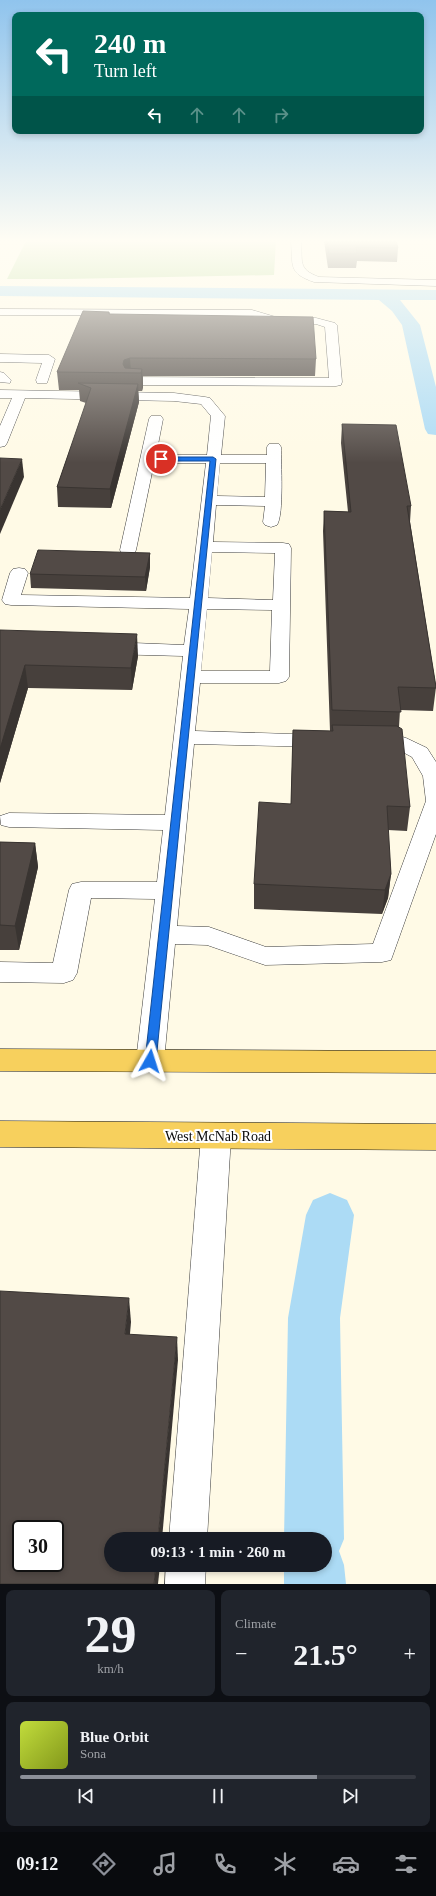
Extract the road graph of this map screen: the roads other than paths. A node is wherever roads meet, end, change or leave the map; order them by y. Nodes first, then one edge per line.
1 (91, 315) edge
2 (0, 358) edge
3 (3, 378) edge
4 (42, 380) junction
5 (58, 380) edge
6 (121, 381) edge
7 (0, 394) edge
8 (20, 394) junction
9 (156, 419) dead end
10 (0, 443) edge
11 (148, 459) junction
12 (213, 459) junction
13 (209, 500) junction
14 (274, 502) junction
15 (271, 522) dead end
16 (204, 547) junction
17 (128, 550) dead end
18 (19, 573) dead end
19 (198, 604) junction
20 (281, 605) junction
21 (93, 648) edge
22 (193, 651) junction
23 (191, 677) junction
24 (184, 737) junction
25 (436, 801) edge
26 (9, 820) dead end
27 (175, 823) junction
28 (168, 891) junction
29 (164, 934) junction
30 (0, 972) edge
31 (0, 1060) edge
32 (150, 1061) junction
33 (436, 1062) edge
34 (0, 1134) edge
35 (216, 1136) junction
36 (436, 1137) edge
37 (188, 1532) edge
38 (186, 1572) edge
39 (185, 1584) edge

1 - 6 street
2 - 4 street
3 - 4 street
3 - 7 street
4 - 5 street
7 - 8 street
8 - 10 street
8 - 12 street
9 - 11 street
11 - 12 street
11 - 17 street
12 - 13 street
12 - 14 street
13 - 14 street
13 - 16 street
14 - 15 street
16 - 19 street
16 - 20 street
18 - 19 street
19 - 20 street
19 - 22 street
20 - 23 street
21 - 22 street
22 - 23 street
23 - 24 street
24 - 25 street
24 - 27 street
25 - 29 street
26 - 27 street
27 - 28 street
28 - 29 street
28 - 30 street
29 - 32 street
31 - 32 main road
32 - 33 main road
34 - 35 main road, West McNab Road
35 - 36 main road, West McNab Road
35 - 37 street
38 - 39 street

